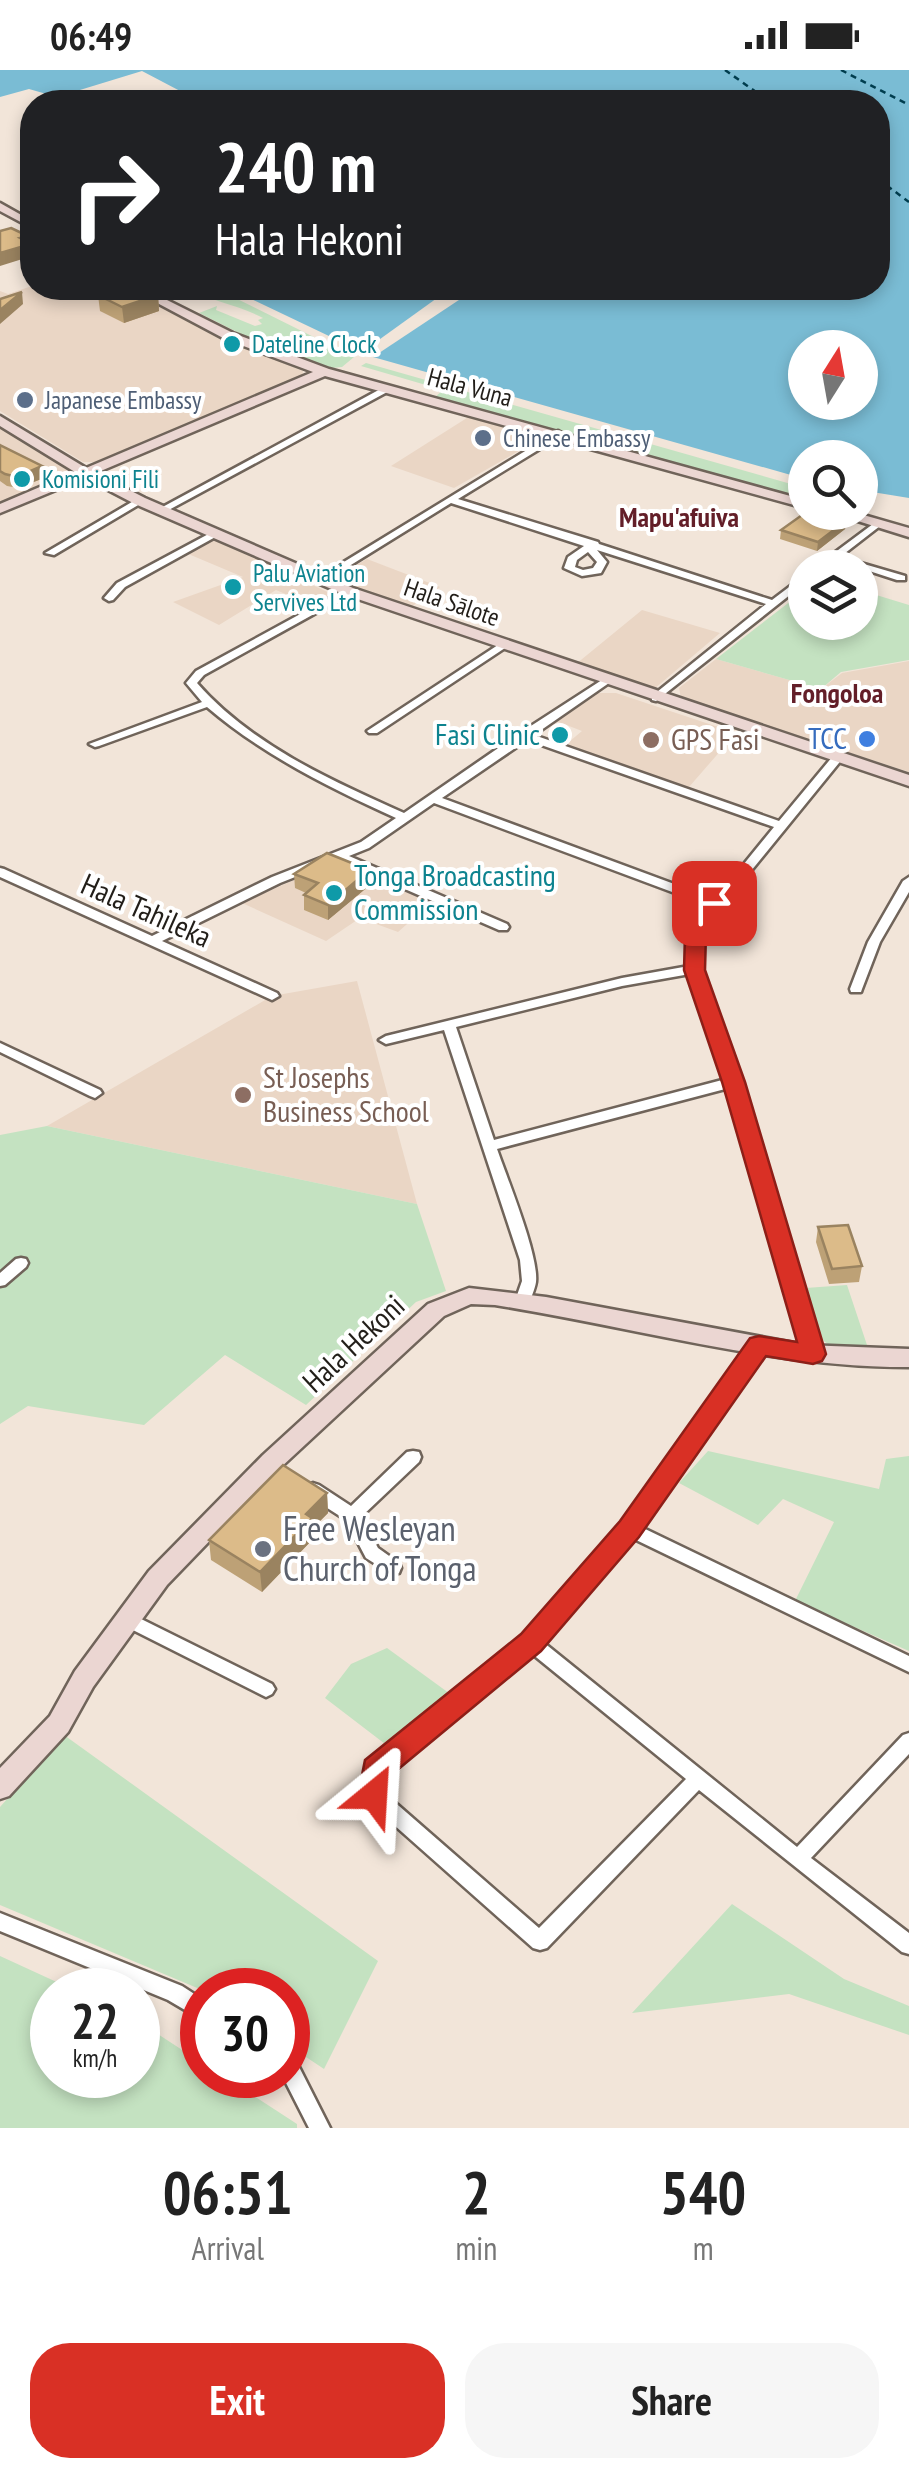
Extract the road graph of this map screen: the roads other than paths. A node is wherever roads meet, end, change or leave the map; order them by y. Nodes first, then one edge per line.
1 (158, 300) edge
2 (324, 372) junction
3 (386, 389) junction
4 (0, 420) edge
5 (558, 434) junction
6 (85, 473) junction
7 (788, 499) edge
8 (451, 500) junction
9 (140, 501) junction
10 (0, 509) edge
11 (162, 510) junction
12 (878, 524) edge
13 (869, 530) edge
14 (216, 533) junction
15 (909, 533) edge
16 (843, 550) edge
17 (50, 553) dead end
18 (878, 571) edge
19 (901, 578) dead end
20 (321, 579) junction
21 (788, 591) edge
22 (348, 592) junction
23 (109, 598) dead end
24 (772, 603) junction
25 (501, 646) junction
26 (606, 681) junction
27 (656, 698) junction
28 (210, 703) junction
29 (373, 731) dead end
30 (524, 735) junction
31 (95, 744) dead end
32 (837, 758) junction
33 (909, 780) edge
34 (434, 798) junction
35 (406, 818) junction
36 (782, 826) junction
37 (337, 856) junction
38 (0, 872) edge
39 (909, 881) edge
40 (714, 903) junction
41 (504, 927) dead end
42 (152, 941) junction
43 (694, 970) junction
44 (856, 989) dead end
45 (272, 996) dead end
46 (449, 1026) junction
47 (386, 1040) dead end
48 (0, 1047) edge
49 (734, 1082) junction
50 (96, 1093) dead end
51 (490, 1146) junction
52 (21, 1264) dead end
53 (0, 1280) edge
54 (523, 1301) junction
55 (759, 1345) junction
56 (813, 1354) junction
57 (909, 1358) edge
58 (413, 1457) dead end
59 (303, 1483) edge
60 (352, 1514) junction
61 (630, 1529) junction
62 (394, 1568) dead end
63 (126, 1619) junction
64 (531, 1643) junction
65 (909, 1664) edge
66 (266, 1689) dead end
67 (909, 1741) edge
68 (698, 1779) junction
69 (0, 1786) edge
70 (798, 1859) junction
71 (0, 1922) edge
72 (909, 1946) edge
73 (180, 1996) edge
74 (305, 2098) edge
75 (320, 2128) edge

1 - 2 main road, Hala Vuna
2 - 3 main road, Hala Vuna
2 - 6 main road
3 - 5 main road, Hala Vuna
3 - 11 street
4 - 6 main road, Hala Sālote
5 - 7 main road, Hala Vuna
5 - 8 street
6 - 9 main road, Hala Sālote
6 - 10 main road
8 - 20 street
8 - 24 street
9 - 11 main road, Hala Sālote
9 - 17 street
11 - 14 main road, Hala Sālote
12 - 15 main road
13 - 16 street
14 - 20 main road, Hala Sālote
14 - 23 street
18 - 19 street
20 - 22 main road, Hala Sālote
21 - 24 street
22 - 25 main road, Hala Sālote
22 - 28 street
24 - 27 street
25 - 26 main road, Hala Sālote
25 - 29 street
26 - 27 main road, Hala Sālote
26 - 30 street
27 - 32 main road, Hala Sālote
28 - 31 street
28 - 35 street
30 - 34 street
30 - 36 street
32 - 33 main road, Hala Sālote
32 - 36 street
34 - 35 street
34 - 40 street
35 - 37 street
36 - 40 street
37 - 41 street
37 - 42 street
38 - 42 street, Hala Tahileka
39 - 44 street
40 - 43 street
42 - 45 street, Hala Tahileka
43 - 46 street
43 - 49 street
46 - 47 street
46 - 51 street
48 - 50 street
49 - 51 street
49 - 56 street
51 - 54 street
52 - 53 street
54 - 55 main road, Hala Hekoni
54 - 63 main road, Hala Hekoni
55 - 56 main road, Hala Hekoni
55 - 61 street
56 - 57 main road, Hala Hekoni
58 - 60 street
59 - 60 street
60 - 62 street
61 - 64 street
61 - 65 street
63 - 66 street
63 - 69 main road, Hala Hekoni
64 - 68 street
64 - 68 street
67 - 70 street
68 - 70 street
70 - 72 street
71 - 73 street
74 - 75 street

